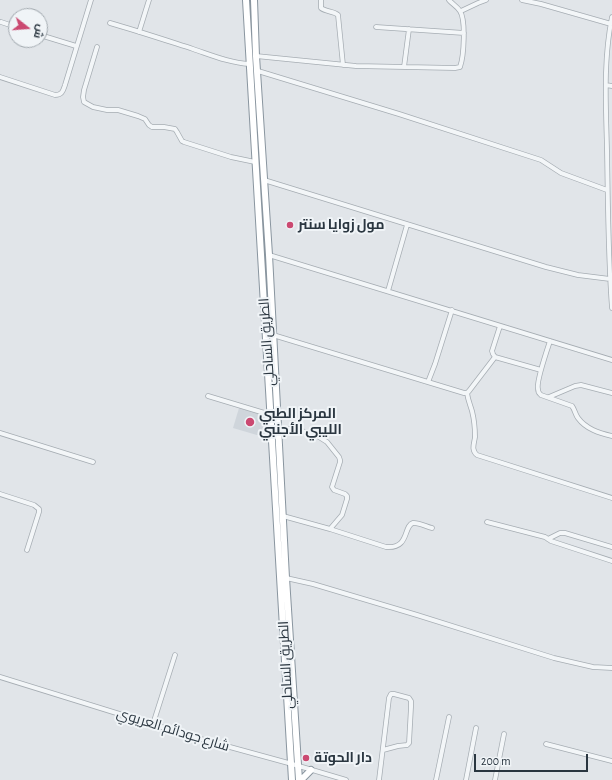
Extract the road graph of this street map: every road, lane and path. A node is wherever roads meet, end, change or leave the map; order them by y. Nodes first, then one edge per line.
1 (90, 0) edge
2 (149, 0) edge
3 (246, 0) edge
4 (254, 0) edge
5 (321, 0) edge
6 (449, 0) edge
7 (486, 0) edge
8 (522, 0) edge
9 (461, 12) junction
10 (612, 17) edge
11 (110, 23) dead end
12 (611, 24) junction
13 (376, 27) dead end
14 (409, 29) junction
15 (140, 32) junction
16 (464, 33) junction
17 (48, 37) edge
18 (76, 46) junction
19 (97, 47) dead end
20 (256, 56) junction
21 (249, 64) junction
22 (343, 65) junction
23 (404, 67) junction
24 (258, 71) junction
25 (0, 77) edge
26 (606, 85) junction
27 (612, 86) edge
28 (255, 162) junction
29 (264, 180) junction
30 (607, 190) junction
31 (610, 204) edge
32 (407, 225) junction
33 (269, 255) junction
34 (611, 281) edge
35 (388, 291) junction
36 (612, 308) edge
37 (452, 310) junction
38 (500, 326) junction
39 (273, 335) junction
40 (550, 341) junction
41 (496, 357) junction
42 (612, 360) edge
43 (541, 370) junction
44 (428, 382) junction
45 (612, 392) edge
46 (467, 393) junction
47 (208, 396) dead end
48 (548, 398) junction
49 (272, 416) junction
50 (278, 431) junction
51 (0, 433) edge
52 (612, 436) edge
53 (93, 462) dead end
54 (0, 494) edge
55 (612, 498) edge
56 (283, 516) junction
57 (487, 522) dead end
58 (432, 528) dead end
59 (330, 529) junction
60 (548, 539) junction
61 (612, 547) edge
62 (27, 550) dead end
63 (612, 561) edge
64 (286, 578) junction
65 (175, 655) dead end
66 (612, 668) edge
67 (0, 677) edge
68 (449, 717) dead end
69 (153, 724) junction
70 (476, 728) dead end
71 (504, 734) dead end
72 (546, 744) dead end
73 (383, 750) junction
74 (612, 761) edge
75 (292, 764) junction
76 (298, 766) junction
77 (310, 770) junction
78 (292, 780) edge
79 (300, 780) edge
80 (346, 780) edge
81 (379, 780) edge
82 (436, 780) edge
83 (466, 780) edge
84 (495, 780) edge

1 - 18 street
2 - 15 street
3 - 21 highway, الطريق الساحلي
4 - 20 highway, الطريق الساحلي
5 - 22 street
6 - 9 street
7 - 9 street
8 - 12 street
9 - 16 street
10 - 12 street
11 - 15 street
12 - 26 street
13 - 14 street
14 - 16 street
14 - 23 street
15 - 21 street
16 - 23 street
17 - 18 street
18 - 25 street
19 - 28 street
20 - 22 street
20 - 24 highway, الطريق الساحلي
21 - 28 highway, الطريق الساحلي
22 - 23 street
24 - 29 highway, الطريق الساحلي
24 - 30 street
26 - 27 street
26 - 30 street
28 - 49 highway, الطريق الساحلي
29 - 32 street
29 - 33 highway, الطريق الساحلي
30 - 31 street
31 - 34 street
32 - 34 street
32 - 35 street
33 - 35 street
33 - 39 highway, الطريق الساحلي
34 - 36 street
35 - 37 street
37 - 38 street
37 - 44 street
38 - 40 street
38 - 41 street
39 - 44 street
39 - 50 highway, الطريق الساحلي
40 - 42 street
40 - 43 street
41 - 43 street
41 - 46 street
43 - 48 street
44 - 46 street
45 - 48 street
46 - 55 street
47 - 49 street
48 - 52 street
49 - 75 highway, الطريق الساحلي
50 - 56 highway, الطريق الساحلي
50 - 59 street
51 - 53 street
54 - 62 street
56 - 59 street
56 - 64 highway, الطريق الساحلي
57 - 60 street
58 - 59 street
60 - 61 street
60 - 63 street
64 - 66 street
64 - 76 highway, الطريق الساحلي
65 - 69 street
67 - 69 street, شارع جودائم العريوي
68 - 82 street
69 - 75 street, شارع جودائم العريوي
70 - 83 street
71 - 84 street
72 - 74 street
73 - 73 street
73 - 81 street
75 - 76 street, شارع جودائم العريوي
75 - 78 highway, الطريق الساحلي
76 - 77 street, شارع جودائم العريوي
76 - 79 highway, الطريق الساحلي
77 - 79 highway
77 - 80 street, شارع جودائم العريوي

